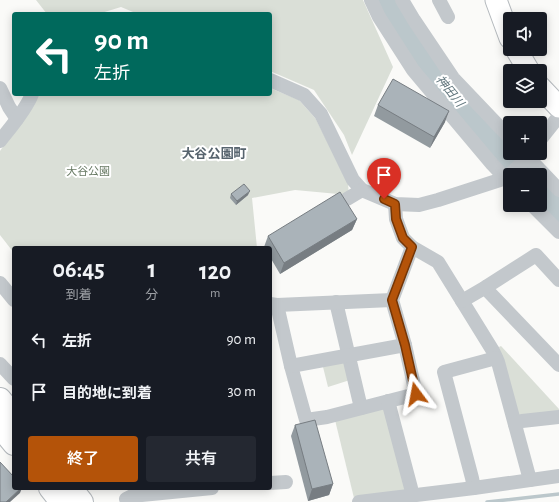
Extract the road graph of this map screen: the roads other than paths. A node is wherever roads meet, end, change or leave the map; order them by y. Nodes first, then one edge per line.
1 (371, 0) edge
2 (402, 0) edge
3 (439, 0) edge
4 (496, 0) edge
5 (448, 17) dead end
6 (503, 19) edge
7 (272, 81) edge
8 (0, 88) edge
9 (547, 94) edge
10 (32, 96) edge
11 (559, 107) edge
12 (559, 116) edge
13 (17, 119) junction
14 (503, 131) edge
15 (547, 131) edge
16 (0, 142) edge
17 (523, 160) edge
18 (530, 160) edge
19 (517, 168) edge
20 (503, 174) edge
21 (503, 180) edge
22 (362, 190) junction
23 (559, 190) edge
24 (347, 199) dead end
25 (395, 204) junction
26 (539, 212) edge
27 (559, 232) edge
28 (412, 247) junction
29 (559, 280) edge
30 (0, 283) edge
31 (486, 287) junction
32 (12, 298) edge
33 (392, 300) junction
34 (462, 301) junction
35 (336, 302) junction
36 (273, 305) edge
37 (405, 345) junction
38 (348, 356) junction
39 (496, 358) junction
40 (0, 364) edge
41 (559, 365) edge
42 (291, 366) junction
43 (12, 377) edge
44 (0, 398) edge
45 (388, 401) junction
46 (361, 408) junction
47 (12, 413) edge
48 (559, 417) edge
49 (515, 424) junction
50 (0, 427) edge
51 (12, 442) edge
52 (559, 476) edge
53 (530, 480) junction
54 (286, 482) dead end
55 (272, 483) edge
56 (474, 488) junction
57 (52, 490) edge
58 (73, 490) edge
59 (184, 490) edge
60 (125, 496) edge
61 (412, 496) junction
62 (61, 502) edge
63 (82, 502) edge
64 (359, 502) edge

1 - 20 street
2 - 14 street
3 - 5 street
4 - 6 main road
7 - 22 street
8 - 13 street
9 - 11 main road
10 - 13 street
12 - 15 street
13 - 16 street
17 - 19 street
18 - 23 street
21 - 25 street
22 - 24 street
22 - 25 street
25 - 28 street
26 - 27 street
28 - 33 street
28 - 34 street
29 - 31 street
30 - 32 street
31 - 34 street
31 - 41 street
33 - 35 street
33 - 37 street
34 - 39 street
35 - 36 street
35 - 38 street
36 - 42 street
37 - 38 street
37 - 45 street
38 - 42 street
38 - 46 street
39 - 49 street
39 - 56 street
40 - 43 street
42 - 46 street
44 - 47 highway
45 - 46 street
45 - 61 street
48 - 49 street
49 - 53 street
50 - 51 highway
52 - 53 street
53 - 56 street
54 - 55 street
56 - 61 street
57 - 62 highway
58 - 63 highway
59 - 60 street
61 - 64 street

